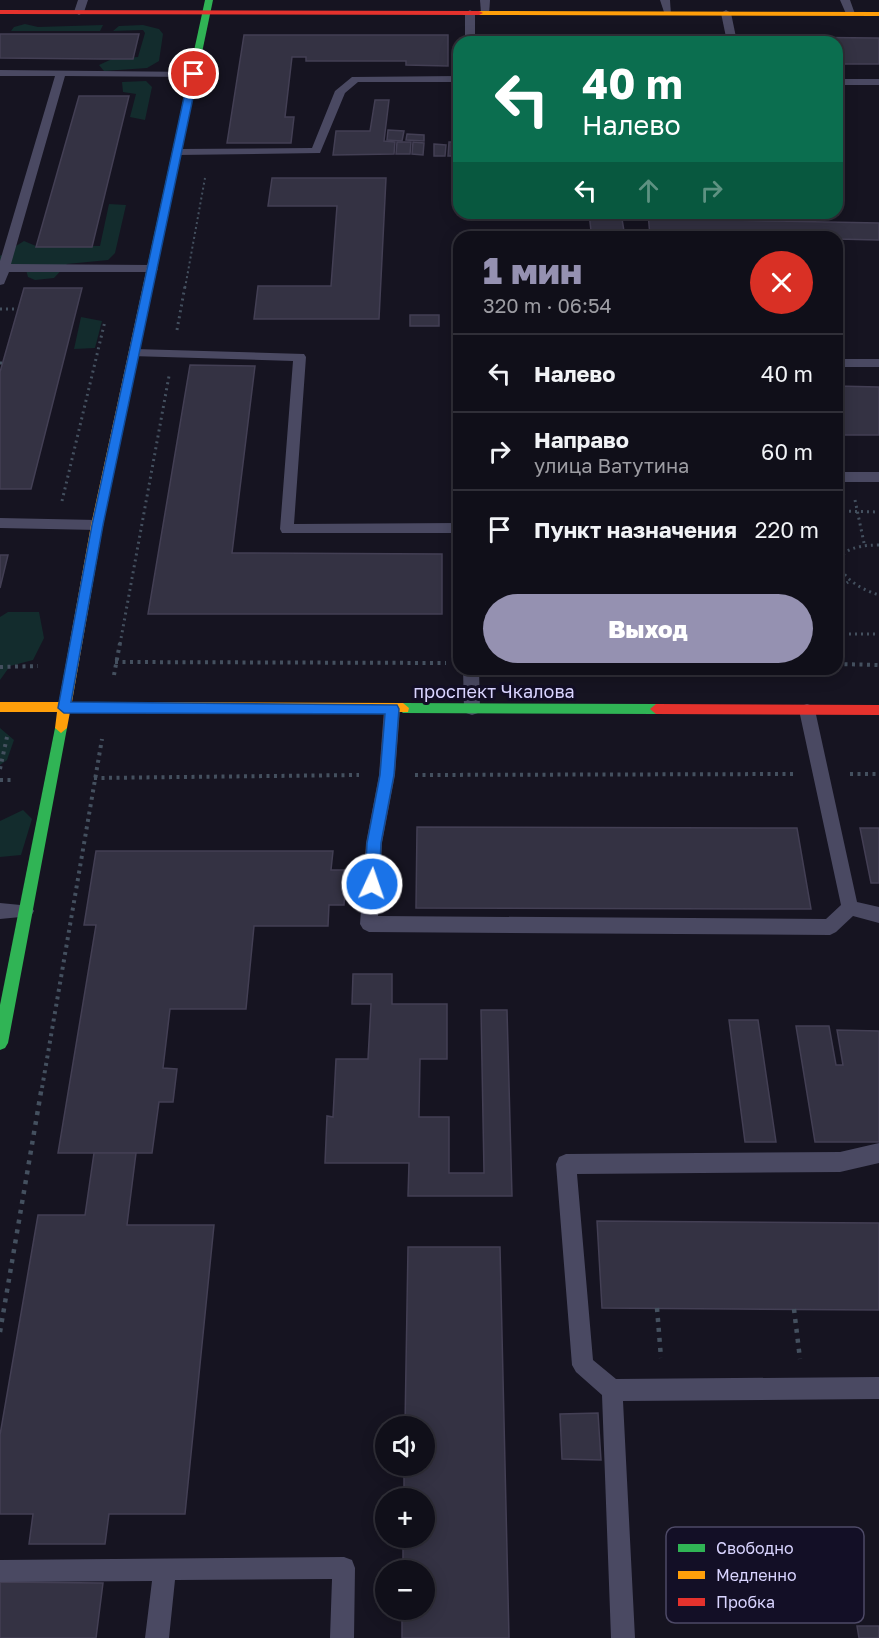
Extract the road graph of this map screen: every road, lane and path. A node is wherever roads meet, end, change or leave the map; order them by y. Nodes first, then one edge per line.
1 (81, 6) edge
2 (208, 6) edge
3 (485, 6) edge
4 (666, 7) edge
5 (847, 7) edge
6 (0, 12) edge
7 (470, 13) junction
8 (726, 13) junction
9 (879, 14) edge
10 (470, 36) edge
11 (731, 36) edge
12 (0, 73) edge
13 (62, 73) junction
14 (194, 74) junction
15 (453, 79) edge
16 (843, 82) edge
17 (879, 82) edge
18 (177, 152) junction
19 (4, 268) junction
20 (152, 269) junction
21 (0, 281) edge
22 (0, 309) edge
23 (18, 309) dead end
24 (135, 353) junction
25 (843, 363) edge
26 (879, 363) edge
27 (843, 477) edge
28 (879, 477) edge
29 (843, 511) edge
30 (879, 512) edge
31 (0, 523) edge
32 (98, 525) junction
33 (453, 528) edge
34 (879, 545) edge
35 (843, 547) edge
36 (847, 549) junction
37 (843, 555) edge
38 (843, 575) edge
39 (848, 582) junction
40 (843, 586) edge
41 (879, 595) edge
42 (843, 634) edge
43 (879, 634) edge
44 (447, 663) dead end
45 (73, 664) junction
46 (843, 664) edge
47 (879, 665) edge
48 (0, 667) edge
49 (471, 675) edge
50 (0, 707) edge
51 (64, 708) junction
52 (392, 709) junction
53 (472, 709) junction
54 (807, 710) junction
55 (879, 710) edge
56 (819, 774) junction
57 (879, 774) edge
58 (387, 775) junction
59 (0, 780) edge
60 (50, 780) junction
61 (850, 908) junction
62 (0, 911) edge
63 (25, 911) junction
64 (879, 915) edge
65 (0, 1043) edge
66 (879, 1153) edge
67 (657, 1308) dead end
68 (794, 1309) dead end
69 (804, 1387) junction
70 (879, 1388) edge
71 (663, 1389) junction
72 (612, 1390) junction
73 (165, 1569) junction
74 (0, 1571) edge
75 (157, 1638) edge
76 (342, 1638) edge
77 (623, 1638) edge

1 - 2 street
1 - 6 street
2 - 7 street
2 - 14 street
3 - 4 street
3 - 7 street
4 - 8 street
5 - 8 street
5 - 9 street
7 - 10 lane
8 - 11 lane
12 - 13 lane
13 - 14 lane
13 - 19 lane
14 - 18 street
15 - 18 lane
16 - 17 lane
18 - 20 street
19 - 20 lane
19 - 21 lane
20 - 24 street
22 - 23 path
24 - 32 street
24 - 33 lane
25 - 26 lane
27 - 28 lane
29 - 30 path
31 - 32 lane
32 - 45 street
34 - 36 path
35 - 36 path
36 - 37 path
38 - 39 path
39 - 40 path
39 - 41 path
42 - 43 path
44 - 45 path
45 - 48 path
45 - 51 street
46 - 47 path
49 - 53 lane
50 - 51 street, проспект Чкалова
51 - 52 street, проспект Чкалова
51 - 60 street
52 - 53 street, проспект Чкалова
52 - 58 lane
53 - 54 street, проспект Чкалова
54 - 55 street, проспект Чкалова
54 - 56 lane
56 - 57 path
56 - 58 path
56 - 61 lane
58 - 60 path
58 - 61 lane
59 - 60 path
60 - 63 street
61 - 64 lane
62 - 63 lane
63 - 65 street
66 - 72 lane
67 - 71 path
68 - 69 path
69 - 70 lane
69 - 71 lane
71 - 72 lane
72 - 77 lane
73 - 74 lane
73 - 75 lane
73 - 76 lane

